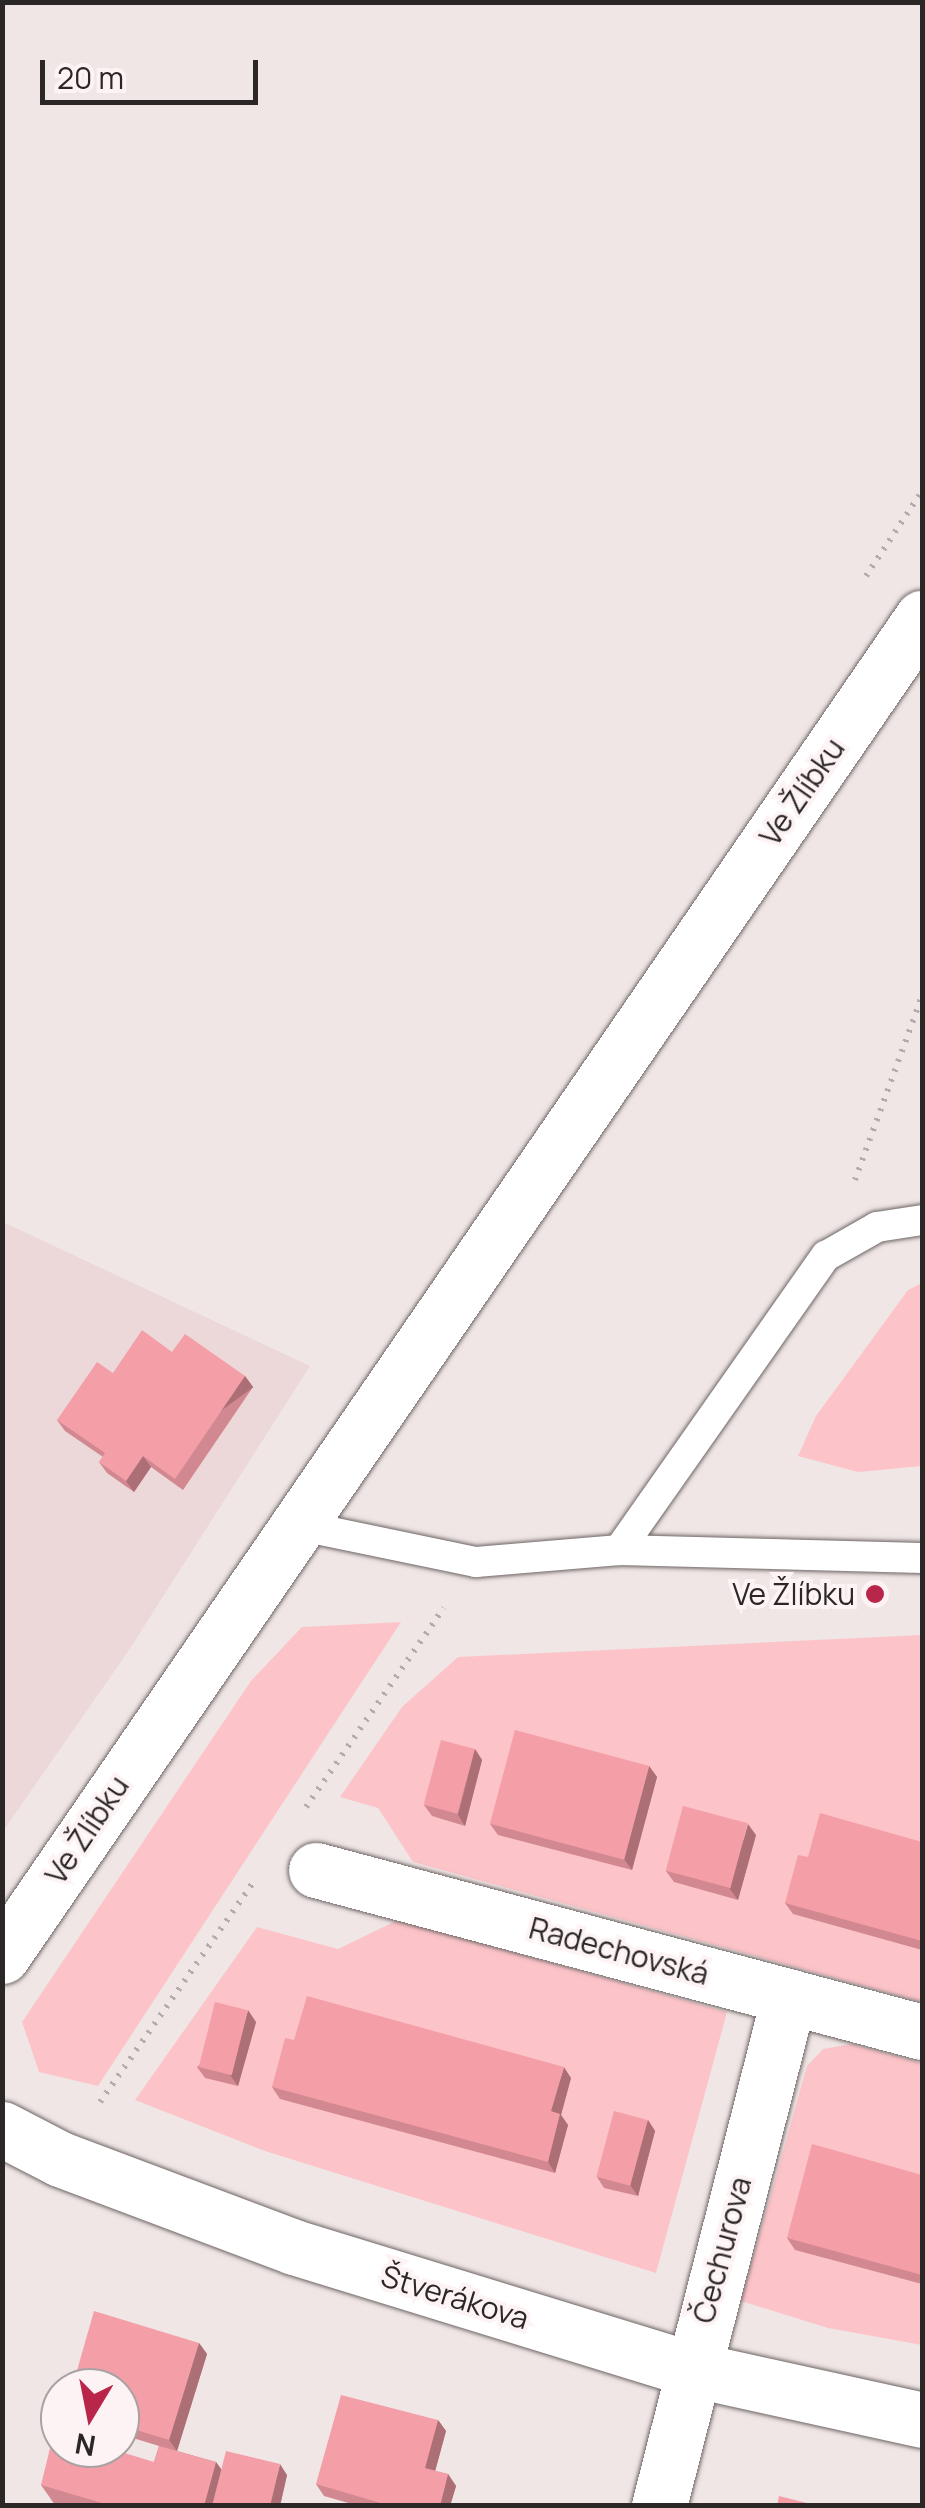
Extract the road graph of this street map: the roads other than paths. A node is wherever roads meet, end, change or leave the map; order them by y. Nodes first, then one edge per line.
1 (922, 618) edge
2 (922, 1220) edge
3 (297, 1525) junction
4 (619, 1550) junction
5 (922, 1558) edge
6 (316, 1870) dead end
7 (2, 1956) edge
8 (788, 1996) junction
9 (922, 2032) edge
10 (2, 2129) edge
11 (691, 2369) junction
12 (922, 2420) edge
13 (659, 2506) edge

1 - 3 street, Ve Žlíbku
2 - 4 lane
3 - 4 lane
3 - 7 street, Ve Žlíbku
4 - 5 lane
6 - 8 street, Radechovská
8 - 9 street, Radechovská
8 - 11 street, Čechurova
10 - 11 street, Štverákova
11 - 12 street, Štverákova
11 - 13 street, Čechurova

